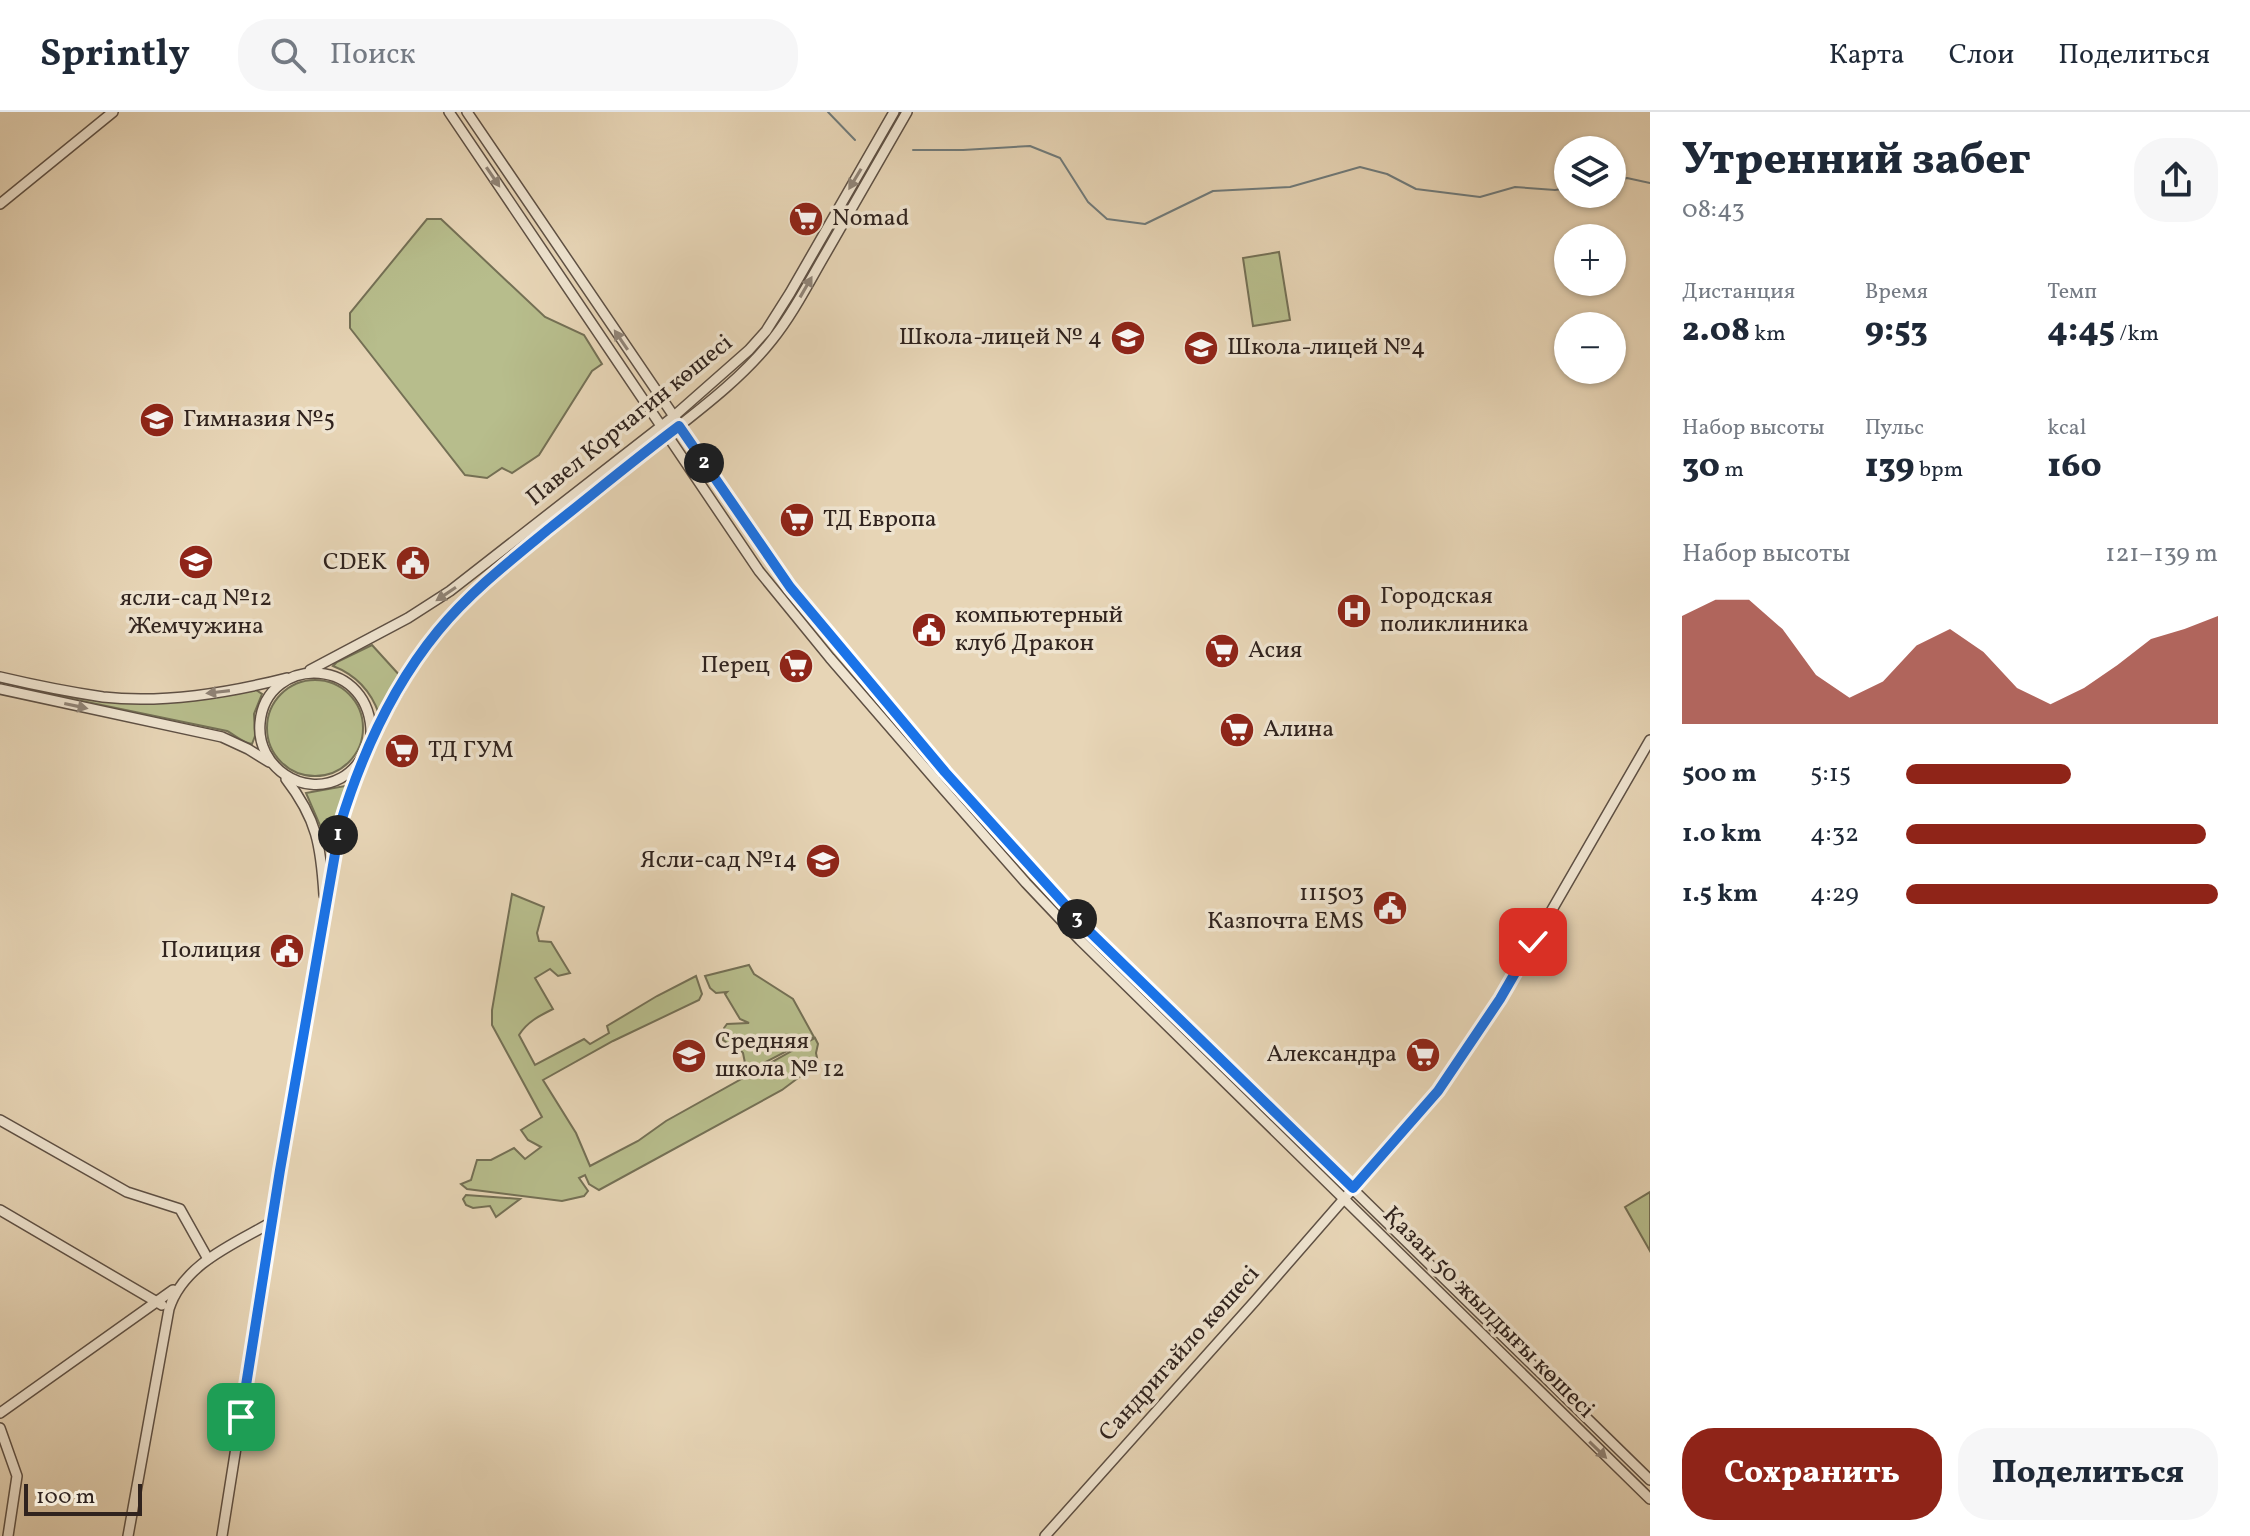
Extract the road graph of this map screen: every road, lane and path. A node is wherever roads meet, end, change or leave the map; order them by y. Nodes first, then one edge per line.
1 (113, 112) edge
2 (449, 112) edge
3 (467, 112) edge
4 (894, 112) edge
5 (907, 112) edge
6 (0, 204) edge
7 (540, 220) junction
8 (528, 229) junction
9 (729, 377) junction
10 (676, 422) junction
11 (665, 430) junction
12 (616, 469) junction
13 (841, 648) junction
14 (830, 658) junction
15 (299, 675) junction
16 (0, 677) edge
17 (0, 689) edge
18 (371, 739) junction
19 (1650, 740) edge
20 (363, 758) junction
21 (271, 762) junction
22 (280, 772) junction
23 (326, 910) junction
24 (1126, 966) junction
25 (1116, 975) junction
26 (0, 1120) edge
27 (1304, 1141) junction
28 (1294, 1151) junction
29 (1353, 1188) junction
30 (1344, 1198) junction
31 (0, 1210) edge
32 (272, 1222) junction
33 (208, 1259) junction
34 (1432, 1268) junction
35 (1423, 1277) junction
36 (177, 1287) junction
37 (158, 1302) junction
38 (169, 1309) junction
39 (0, 1413) edge
40 (0, 1428) edge
41 (1650, 1480) edge
42 (1650, 1499) edge
43 (8, 1536) edge
44 (128, 1536) edge
45 (222, 1536) edge
46 (1045, 1536) edge

1 - 6 street
2 -> 8 street
3 - 7 street
4 -> 9 street, Павел Корчагин көшесі
9 -> 5 street, Павел Корчагин көшесі
7 - 8 street
10 -> 7 street, Қазан 50 жылдығы көшесі
8 - 11 street, Қазан 50 жылдығы көшесі
9 - 10 street, Павел Корчагин көшесі
10 - 11 street, Павел Корчагин көшесі
10 - 13 street, Қазан 50 жылдығы көшесі
11 - 12 street, Павел Корчагин көшесі
11 - 14 street, Қазан 50 жылдығы көшесі
12 -> 15 street, Павел Корчагин көшесі
12 - 18 street, Павел Корчагин көшесі
13 - 14 street
13 - 24 street, Қазан 50 жылдығы көшесі
14 - 25 street, Қазан 50 жылдығы көшесі
15 -> 16 street
15 - 18 street
15 - 21 street
17 -> 21 street
18 - 20 street
19 - 29 street
20 - 22 street
20 - 23 street
21 - 22 street
22 - 23 street
23 - 32 street
24 - 25 street
24 - 27 street, Қазан 50 жылдығы көшесі
25 - 28 street, Қазан 50 жылдығы көшесі
26 - 33 street
27 - 28 street
27 - 29 street, Қазан 50 жылдығы көшесі
28 - 30 street, Қазан 50 жылдығы көшесі
29 - 30 street, Сандригайло көшесі
29 - 34 street, Қазан 50 жылдығы көшесі
30 - 35 street, Қазан 50 жылдығы көшесі
30 - 46 street, Сандригайло көшесі
31 - 37 street
32 - 33 street
32 - 45 street
33 - 36 street
34 - 35 street
34 - 41 street, Қазан 50 жылдығы көшесі
35 -> 42 street, Қазан 50 жылдығы көшесі
36 - 37 street
36 - 38 street
37 - 38 street
37 - 39 street
38 - 44 street
40 - 43 street

